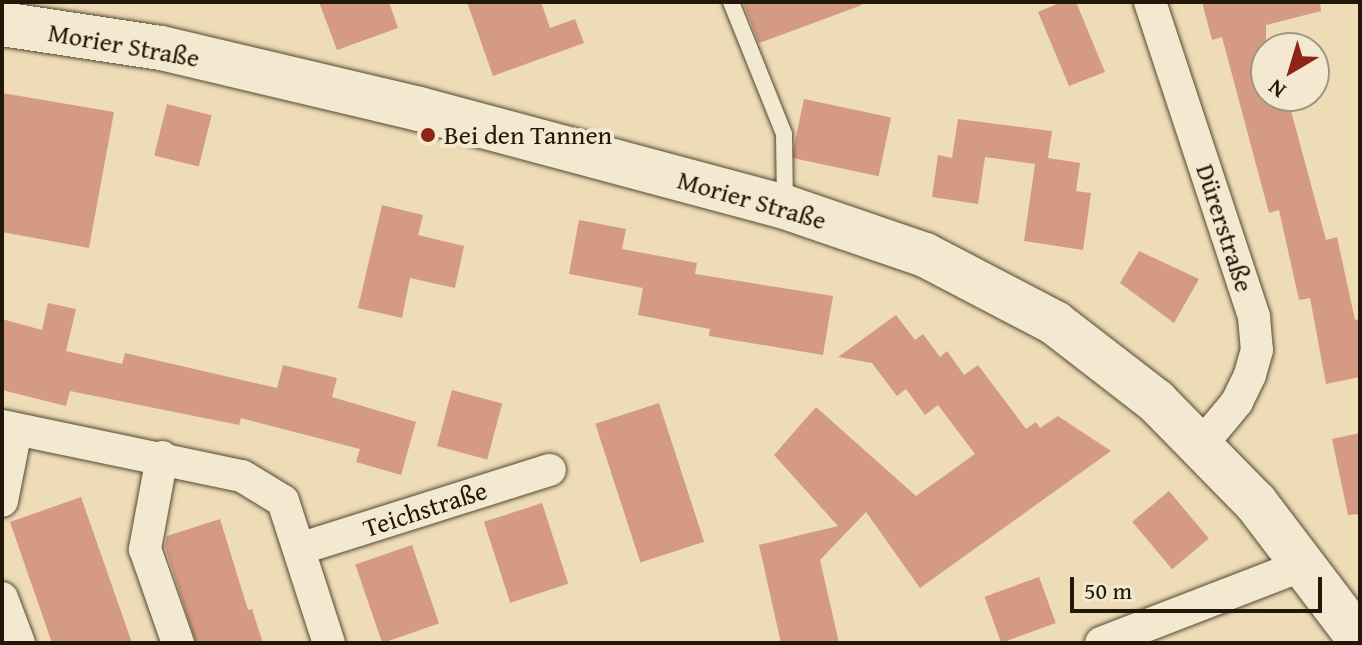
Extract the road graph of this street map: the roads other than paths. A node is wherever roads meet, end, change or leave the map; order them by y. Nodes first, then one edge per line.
1 (731, 2) edge
2 (1150, 2) edge
3 (2, 24) edge
4 (785, 207) junction
5 (9, 428) edge
6 (1202, 444) junction
7 (162, 457) junction
8 (550, 470) dead end
9 (2, 501) edge
10 (299, 549) junction
11 (1306, 564) junction
12 (2, 598) edge
13 (1360, 640) edge
14 (19, 643) edge
15 (178, 643) edge
16 (329, 643) edge
17 (1101, 643) edge

1 - 4 lane
2 - 6 street, Dürerstraße
3 - 4 main road, Morier Straße
4 - 6 main road, Morier Straße
5 - 7 street
5 - 9 street
6 - 11 main road, Morier Straße
7 - 10 street
7 - 15 street
8 - 10 street, Teichstraße
10 - 16 street
11 - 13 main road, Morier Straße
11 - 17 street
12 - 14 street

